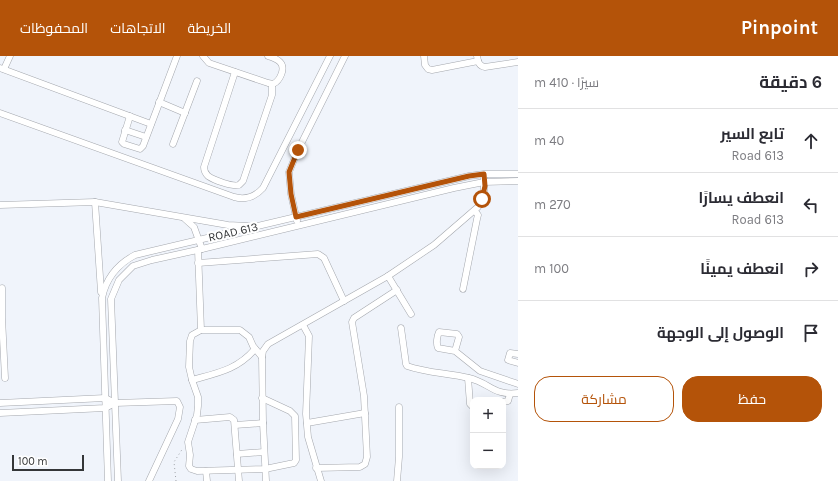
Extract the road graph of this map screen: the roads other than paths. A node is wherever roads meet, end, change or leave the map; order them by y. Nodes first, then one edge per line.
1 (10, 56) edge
2 (177, 56) edge
3 (203, 56) edge
4 (268, 56) edge
5 (330, 56) edge
6 (345, 56) edge
7 (424, 56) edge
8 (276, 57) edge
9 (477, 58) edge
10 (518, 62) edge
11 (2, 68) edge
12 (235, 72) junction
13 (197, 81) dead end
14 (272, 84) junction
15 (159, 102) junction
16 (0, 112) edge
17 (185, 113) junction
18 (130, 116) junction
19 (151, 124) junction
20 (125, 130) junction
21 (146, 137) junction
22 (173, 144) dead end
23 (484, 174) junction
24 (518, 174) edge
25 (518, 181) edge
26 (484, 182) junction
27 (95, 202) junction
28 (0, 205) edge
29 (475, 211) junction
30 (296, 217) junction
31 (184, 218) junction
32 (255, 226) junction
33 (298, 226) junction
34 (200, 240) junction
35 (200, 250) junction
36 (198, 264) junction
37 (388, 276) junction
38 (2, 288) dead end
39 (463, 289) dead end
40 (397, 290) junction
41 (102, 298) junction
42 (344, 301) junction
43 (411, 314) dead end
44 (1, 318) edge
45 (303, 325) junction
46 (401, 328) dead end
47 (201, 330) junction
48 (255, 349) junction
49 (455, 351) dead end
50 (518, 354) edge
51 (262, 357) junction
52 (518, 363) edge
53 (5, 378) dead end
54 (468, 378) junction
55 (192, 380) junction
56 (518, 384) edge
57 (518, 393) edge
58 (510, 394) junction
59 (105, 398) junction
60 (262, 398) junction
61 (506, 401) edge
62 (0, 403) edge
63 (115, 403) junction
64 (470, 404) edge
65 (399, 407) dead end
66 (105, 408) junction
67 (0, 413) edge
68 (364, 413) junction
69 (195, 420) junction
70 (307, 423) junction
71 (263, 424) junction
72 (235, 425) junction
73 (264, 452) junction
74 (237, 454) junction
75 (316, 468) junction
76 (265, 469) junction
77 (238, 470) junction
78 (206, 471) junction
79 (108, 481) edge
80 (118, 481) edge
81 (149, 481) edge
82 (207, 481) edge
83 (239, 481) edge
84 (266, 481) edge
85 (321, 481) edge
86 (397, 481) edge

1 - 11 street
2 - 15 street
3 - 12 street
4 - 8 street
5 - 16 street
6 - 30 street
7 - 9 street
8 - 14 street
9 - 10 street
11 - 18 street
12 - 14 street
12 - 14 street
13 - 17 street
15 - 17 street
15 - 19 street
17 - 22 street
18 - 19 street
18 - 20 street
19 - 21 street
20 - 21 street
20 - 21 street
23 - 24 street, ROAD 613
23 - 26 street
23 - 30 street, ROAD 613
25 - 26 street, ROAD 613
26 - 29 street
26 - 33 street, ROAD 613
27 - 28 street
27 - 31 street
27 - 41 street
29 - 37 street
29 - 39 street
30 - 32 street, ROAD 613
30 - 33 street
31 - 32 street
31 - 34 street
32 - 34 street, ROAD 613
33 - 35 street, ROAD 613
34 - 35 street
34 - 41 street, ROAD 613
35 - 36 street
35 - 63 street, ROAD 613
36 - 42 street
36 - 47 street
37 - 40 street
37 - 42 street
38 - 44 street
40 - 43 street
40 - 68 street
41 - 59 street, ROAD 613
42 - 45 street
44 - 53 street
45 - 51 street
45 - 70 street
46 - 54 street
47 - 48 street
47 - 55 street
48 - 51 street
48 - 55 street
49 - 56 street
50 - 52 street
51 - 60 street
54 - 58 street
54 - 64 street
55 - 69 street
57 - 58 street
58 - 61 street
59 - 62 street
59 - 63 street
59 - 66 street, ROAD 613
60 - 71 street
60 - 76 street
63 - 66 street
63 - 80 street, ROAD 613
63 - 81 street
65 - 86 street
66 - 67 street
66 - 79 street, ROAD 613
68 - 70 street
68 - 75 street
69 - 72 street
69 - 78 street
70 - 75 street
71 - 72 street
71 - 73 street
72 - 74 street
73 - 74 street
73 - 76 street
74 - 77 street
75 - 85 street
76 - 77 street
76 - 84 street
77 - 78 street
77 - 83 street
78 - 82 street

